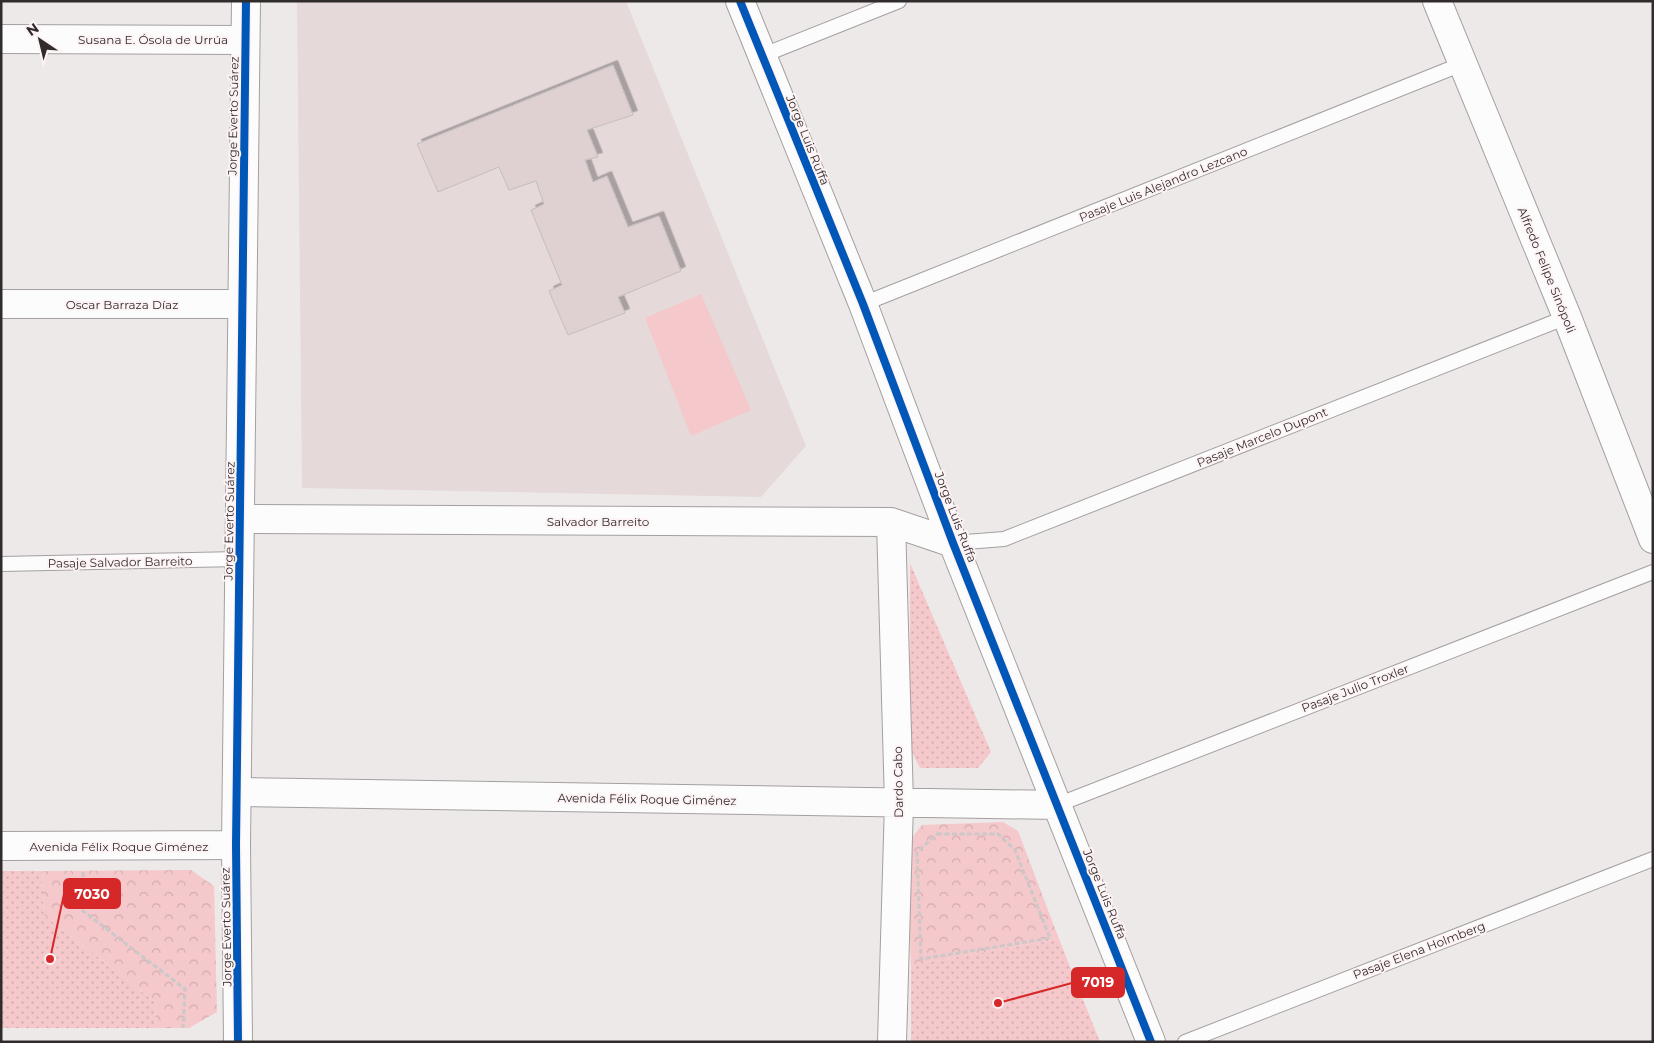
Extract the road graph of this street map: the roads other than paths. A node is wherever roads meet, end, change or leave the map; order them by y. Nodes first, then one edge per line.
1 (246, 1) edge
2 (740, 1) edge
3 (899, 1) edge
4 (1437, 1) edge
5 (1, 40) edge
6 (245, 40) junction
7 (762, 56) junction
8 (1462, 64) junction
9 (1, 304) edge
10 (242, 304) junction
11 (863, 304) junction
12 (1567, 317) junction
13 (240, 519) junction
14 (891, 522) junction
15 (1653, 539) edge
16 (953, 543) junction
17 (240, 560) junction
18 (1, 564) edge
19 (1653, 572) edge
20 (236, 792) junction
21 (899, 803) junction
22 (1058, 805) junction
23 (236, 845) junction
24 (1, 846) edge
25 (1653, 859) edge
26 (238, 1042) edge
27 (892, 1042) edge
28 (1151, 1042) edge
29 (1185, 1042) edge

1 - 6 street, Jorge Everto Suárez
2 - 7 street, Jorge Luis Ruffa
3 - 7 lane
4 - 8 street, Alfredo Felipe Sinópoli
5 - 6 street, Susana E. Ósola de Urrúa
6 - 10 street, Jorge Everto Suárez
7 - 11 street, Jorge Luis Ruffa
8 - 11 lane, Pasaje Luis Alejandro Lezcano
8 - 12 street, Alfredo Felipe Sinópoli
9 - 10 street, Oscar Barraza Díaz
10 - 13 street, Jorge Everto Suárez
11 - 16 street, Jorge Luis Ruffa
12 - 15 street, Alfredo Felipe Sinópoli
12 - 16 lane, Pasaje Marcelo Dupont
13 - 14 street, Salvador Barreito
13 - 17 street, Jorge Everto Suárez
14 - 16 street, Salvador Barreito
14 - 21 street, Dardo Cabo
16 - 22 street, Jorge Luis Ruffa
17 - 18 lane, Pasaje Salvador Barreito
17 - 20 street, Jorge Everto Suárez
19 - 22 lane, Pasaje Julio Troxler
20 - 21 street, Avenida Félix Roque Giménez
20 - 23 street, Jorge Everto Suárez
21 - 22 street, Avenida Félix Roque Giménez
21 - 27 street, Dardo Cabo
22 - 28 street, Jorge Luis Ruffa
23 - 24 street, Avenida Félix Roque Giménez
23 - 26 street, Jorge Everto Suárez
25 - 29 lane, Pasaje Elena Holmberg

